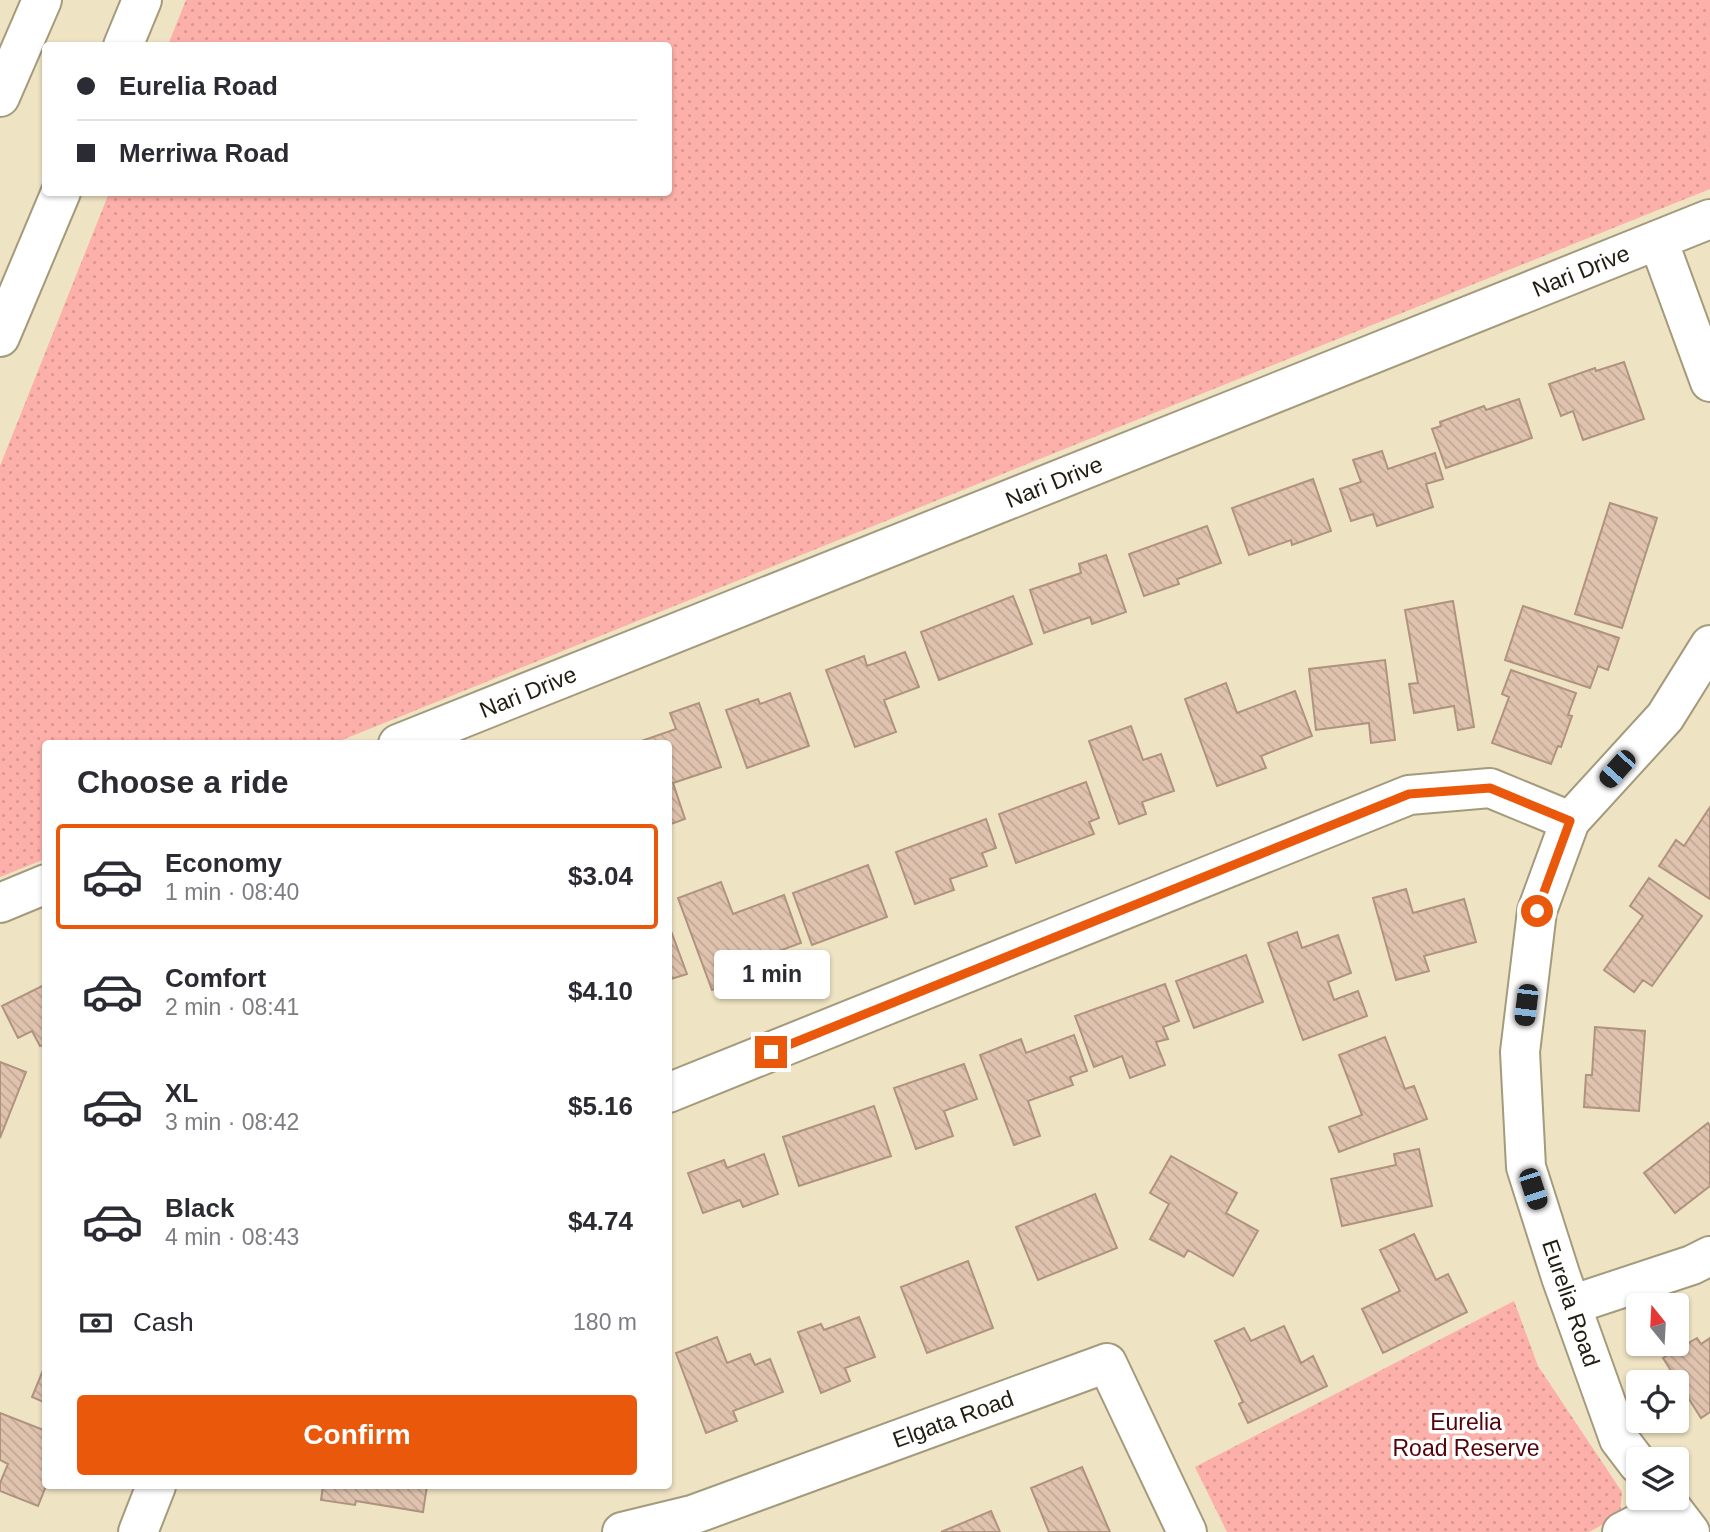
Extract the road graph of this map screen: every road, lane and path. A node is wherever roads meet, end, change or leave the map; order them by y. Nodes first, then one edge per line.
1 (42, 0) edge
2 (142, 0) edge
3 (125, 42) edge
4 (0, 97) edge
5 (59, 196) edge
6 (1710, 219) edge
7 (1658, 240) junction
8 (0, 337) edge
9 (1710, 382) edge
10 (1710, 645) edge
11 (408, 740) edge
12 (1570, 821) junction
13 (42, 886) edge
14 (0, 903) edge
15 (672, 1091) edge
16 (1710, 1256) edge
17 (1571, 1305) junction
18 (1626, 1448) edge
19 (155, 1489) edge
20 (1675, 1512) edge
21 (138, 1532) edge
22 (622, 1532) edge
23 (1187, 1532) edge
24 (1622, 1532) edge

1 - 4 street
2 - 3 street
5 - 8 street
6 - 7 street, Nari Drive
7 - 9 street
7 - 11 street, Nari Drive
10 - 12 street, Eurelia Road
12 - 15 street
12 - 17 street, Eurelia Road
13 - 14 street
16 - 17 street
17 - 18 street, Eurelia Road
19 - 21 street
20 - 24 street
22 - 23 street, Elgata Road

